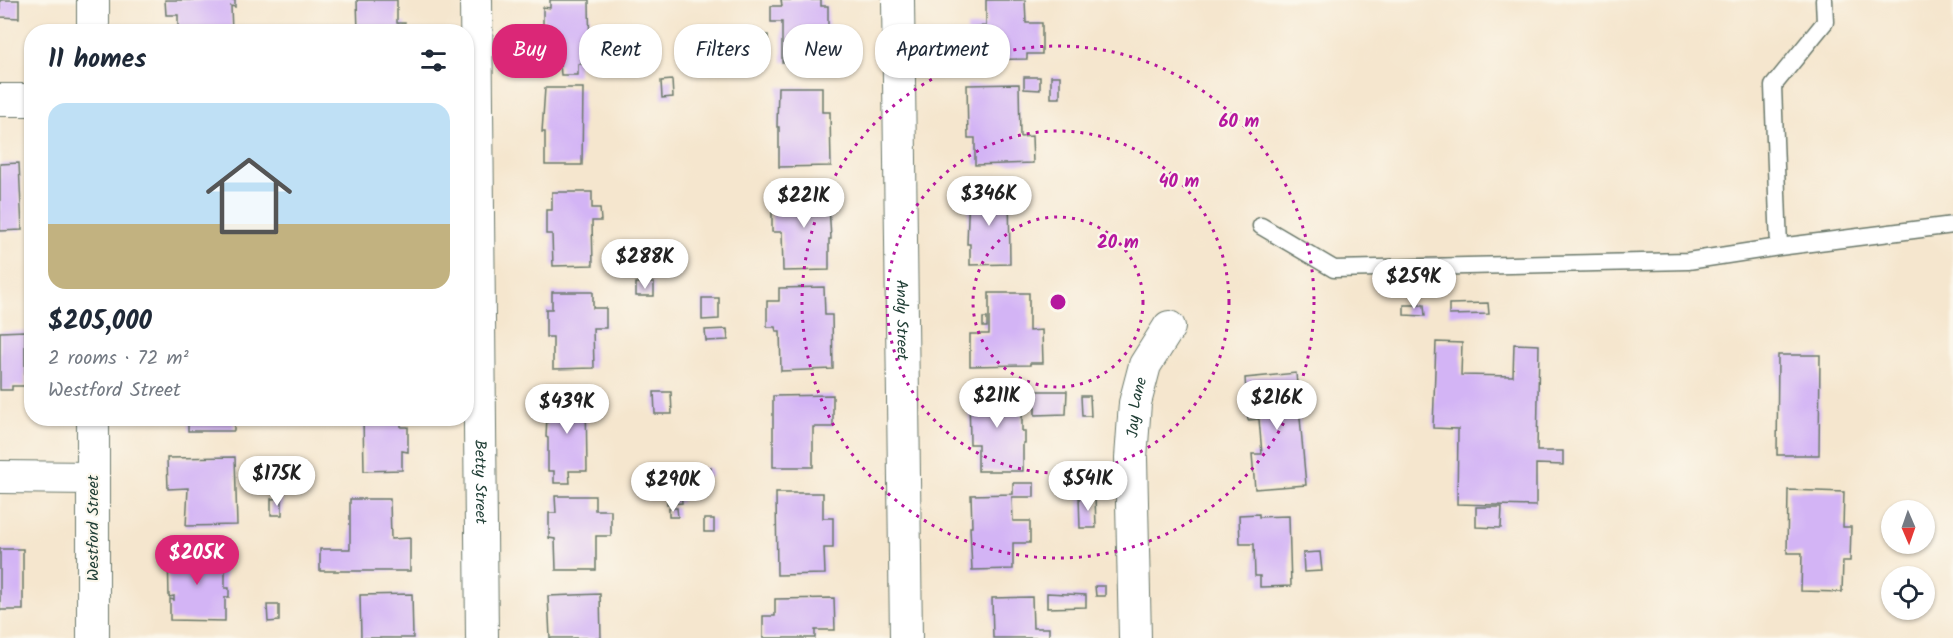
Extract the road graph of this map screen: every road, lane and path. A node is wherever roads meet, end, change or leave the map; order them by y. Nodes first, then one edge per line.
1 (93, 0) edge
2 (476, 0) edge
3 (897, 0) edge
4 (1824, 0) edge
5 (93, 24) edge
6 (0, 100) edge
7 (24, 100) edge
8 (1953, 225) edge
9 (1261, 226) dead end
10 (1779, 247) junction
11 (1169, 327) dead end
12 (93, 426) edge
13 (0, 477) edge
14 (93, 478) junction
15 (93, 638) edge
16 (482, 638) edge
17 (906, 638) edge
18 (1136, 638) edge

1 - 5 street
2 - 16 street, Betty Street
3 - 17 street, Andy Street
4 - 10 lane
6 - 7 street
8 - 10 lane
9 - 10 lane
11 - 18 street, Jay Lane
12 - 14 street, Westford Street
13 - 14 street
14 - 15 street, Westford Street

